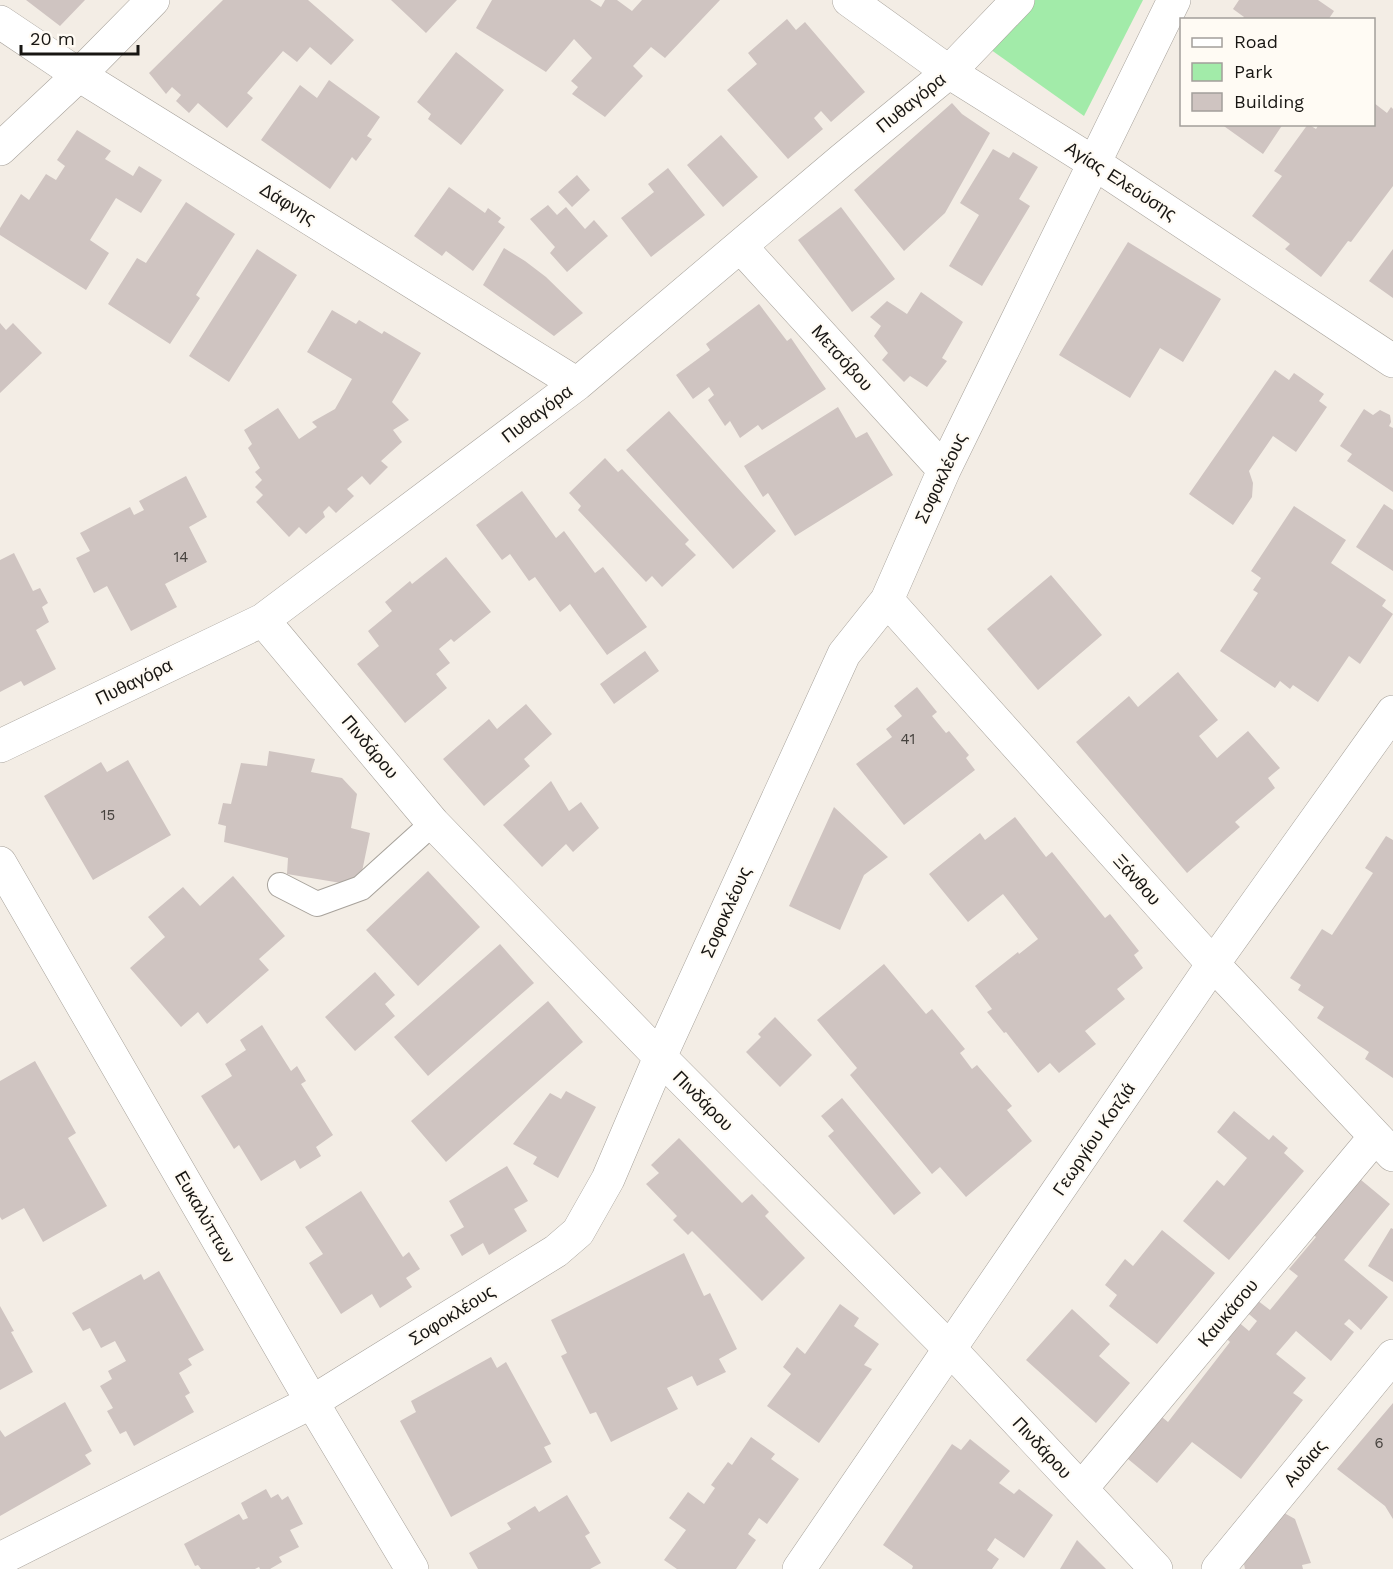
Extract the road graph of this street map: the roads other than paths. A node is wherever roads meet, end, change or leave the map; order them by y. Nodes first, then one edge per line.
1 (153, 0) edge
2 (849, 0) edge
3 (1018, 0) edge
4 (1174, 0) edge
5 (0, 22) edge
6 (949, 72) junction
7 (79, 75) junction
8 (0, 149) edge
9 (1094, 163) junction
10 (741, 247) junction
11 (1393, 361) edge
12 (577, 384) junction
13 (944, 470) junction
14 (887, 600) junction
15 (263, 620) junction
16 (1393, 712) edge
17 (0, 747) edge
18 (433, 823) junction
19 (0, 863) edge
20 (280, 885) dead end
21 (1213, 964) junction
22 (660, 1057) junction
23 (1384, 1146) edge
24 (950, 1349) junction
25 (1393, 1356) edge
26 (312, 1402) junction
27 (1081, 1489) junction
28 (0, 1559) edge
29 (411, 1569) edge
30 (799, 1569) edge
31 (1156, 1569) edge
32 (1218, 1569) edge

1 - 7 street
2 - 6 street, Αγίας Ελεούσης
3 - 6 street, Πυθαγόρα
4 - 9 street, Σοφοκλέους
5 - 7 street, Δάφνης
6 - 9 street, Αγίας Ελεούσης
6 - 10 street, Πυθαγόρα
7 - 8 street
7 - 12 street, Δάφνης
9 - 11 street, Αγίας Ελεούσης
9 - 13 street, Σοφοκλέους
10 - 12 street, Πυθαγόρα
10 - 13 street, Μετσόβου
12 - 15 street, Πυθαγόρα
13 - 14 street, Σοφοκλέους
14 - 21 street, Ξάνθου
14 - 22 street, Σοφοκλέους
15 - 17 street, Πυθαγόρα
15 - 18 street, Πινδάρου
16 - 21 street, Γεωργίου Κοτζιά
18 - 20 lane
18 - 22 street, Πινδάρου
19 - 26 street, Ευκαλύπτων
21 - 23 street, Ξάνθου
21 - 24 street, Γεωργίου Κοτζιά
22 - 24 street, Πινδάρου
22 - 26 street, Σοφοκλέους
23 - 27 street, Καυκάσου
24 - 27 street, Πινδάρου
24 - 30 street, Γεωργίου Κοτζιά
25 - 32 street, Αυδιας
26 - 28 street, Σοφοκλέους
26 - 29 street, Ευκαλύπτων
27 - 31 street, Πινδάρου

